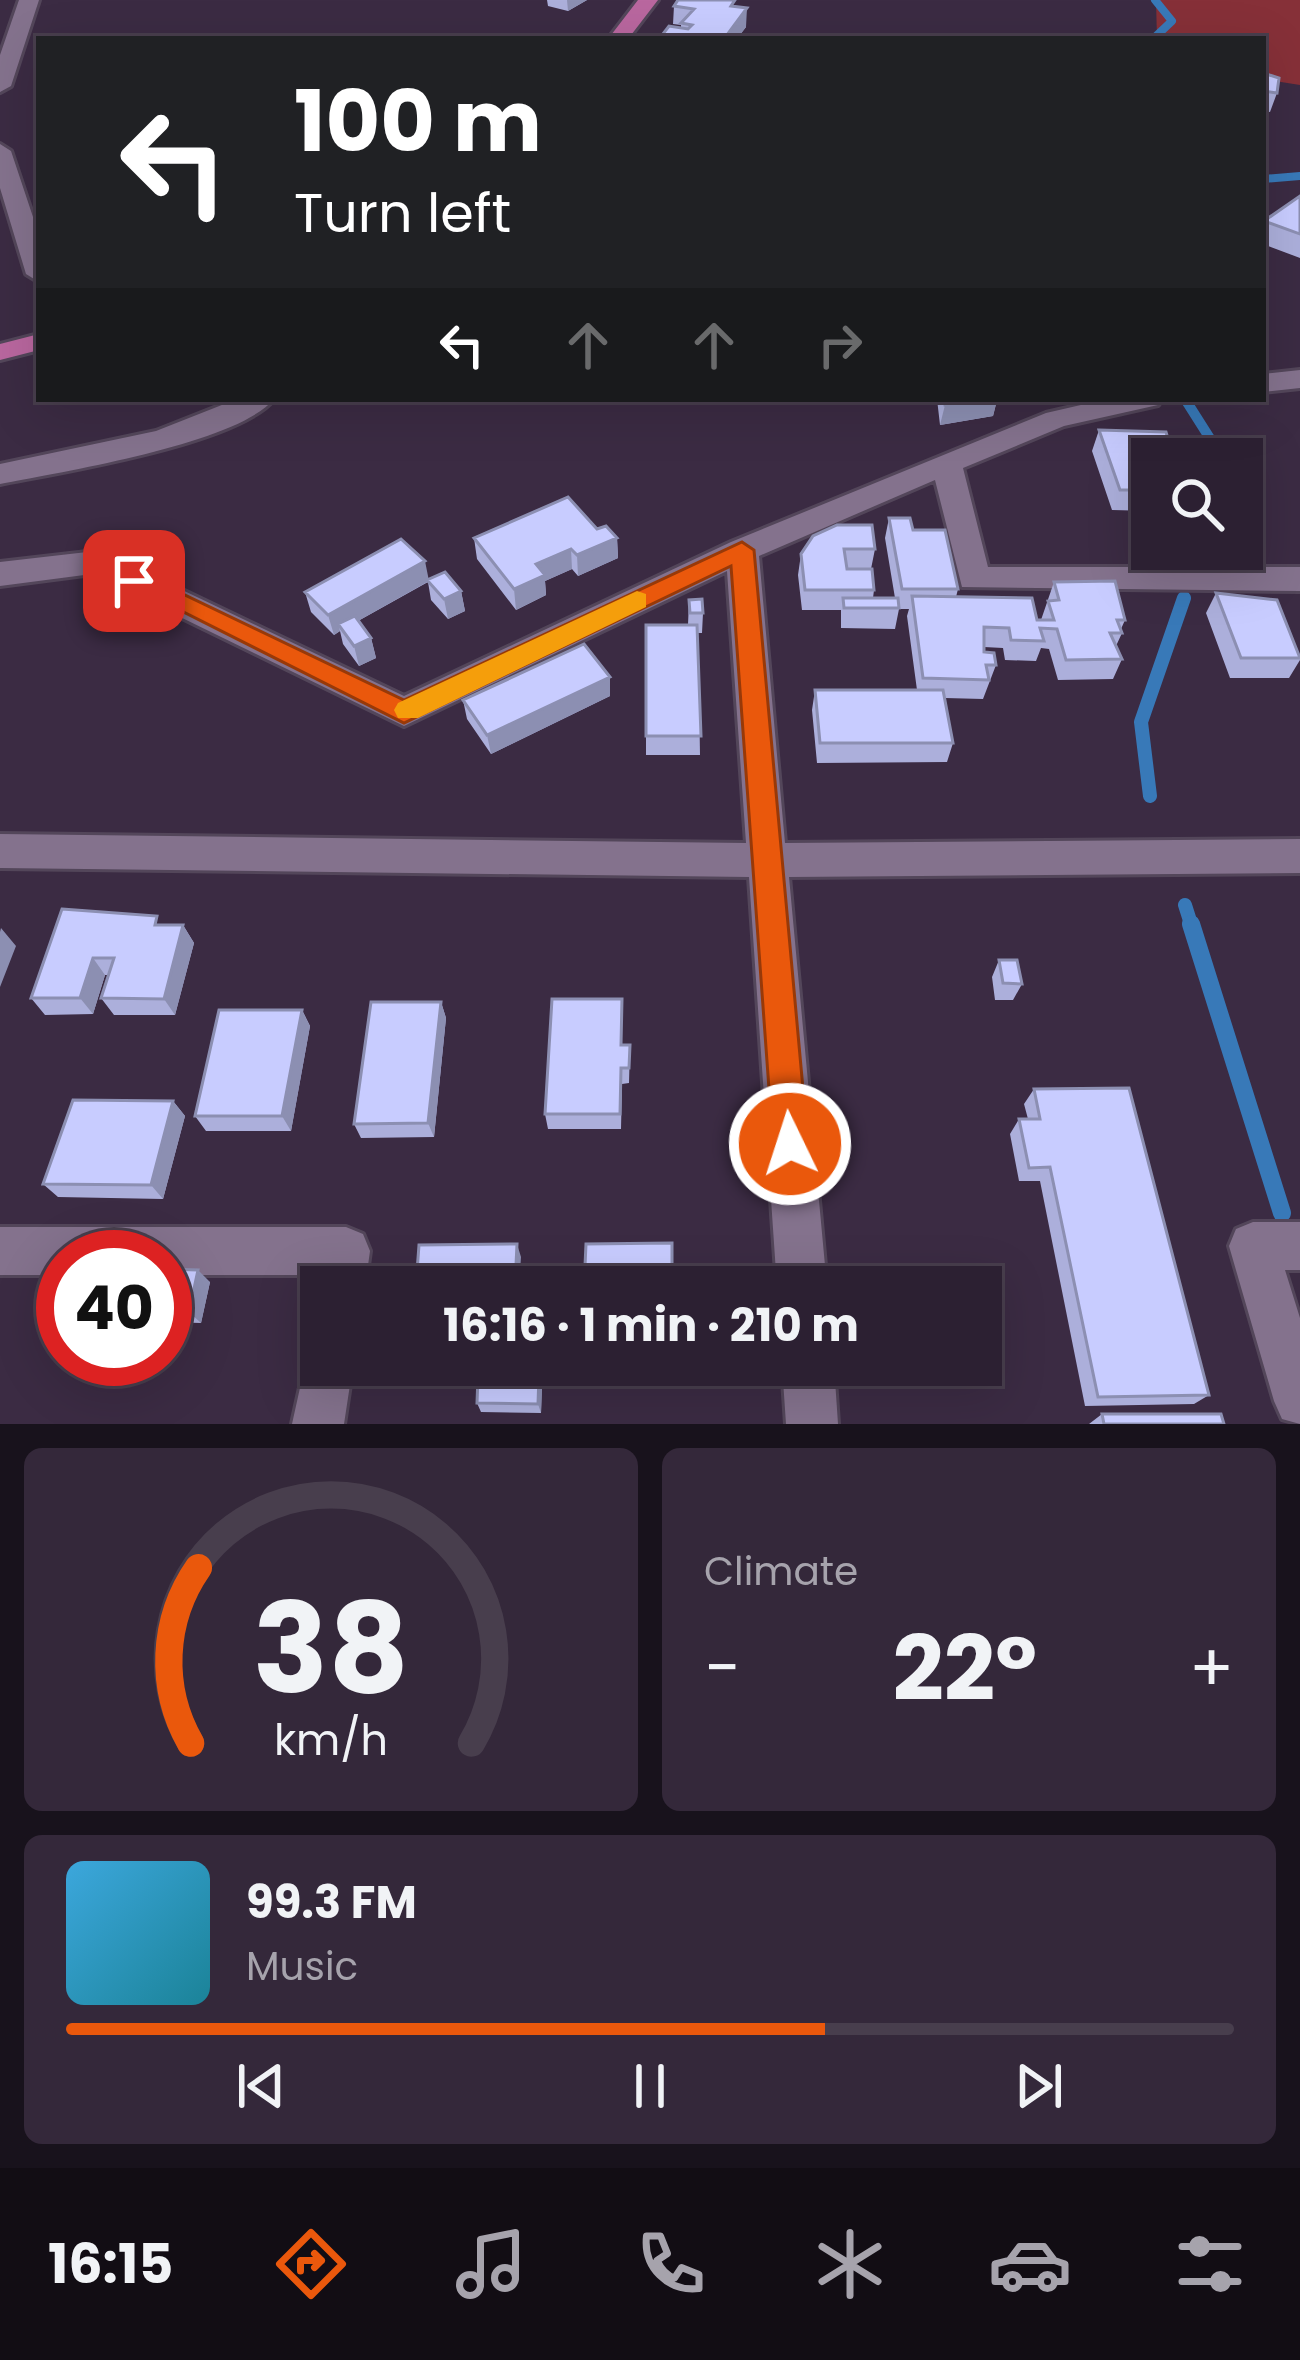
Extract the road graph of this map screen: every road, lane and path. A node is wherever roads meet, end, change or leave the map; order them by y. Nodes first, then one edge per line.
1 (29, 0) edge
2 (648, 0) edge
3 (620, 36) edge
4 (0, 86) edge
5 (0, 151) edge
6 (36, 265) edge
7 (36, 343) edge
8 (0, 352) edge
9 (1300, 379) edge
10 (1266, 383) edge
11 (255, 402) edge
12 (1134, 402) edge
13 (947, 464) junction
14 (0, 474) edge
15 (742, 550) junction
16 (0, 574) edge
17 (1300, 579) edge
18 (0, 851) edge
19 (1300, 856) edge
20 (769, 860) junction
21 (1300, 1246) edge
22 (0, 1251) edge
23 (344, 1266) edge
24 (800, 1266) edge
25 (323, 1386) edge
26 (809, 1386) edge
27 (1300, 1402) edge
28 (317, 1424) edge
29 (812, 1424) edge

1 - 4 street
2 - 3 main road
5 - 6 street
7 - 8 main road
9 - 10 street
11 - 14 street
12 - 13 street
13 - 15 street
13 - 17 street
15 - 16 street
15 - 20 street
18 - 20 street
19 - 20 street
20 - 24 street
21 - 27 street
22 - 23 street
25 - 28 street
26 - 29 street

